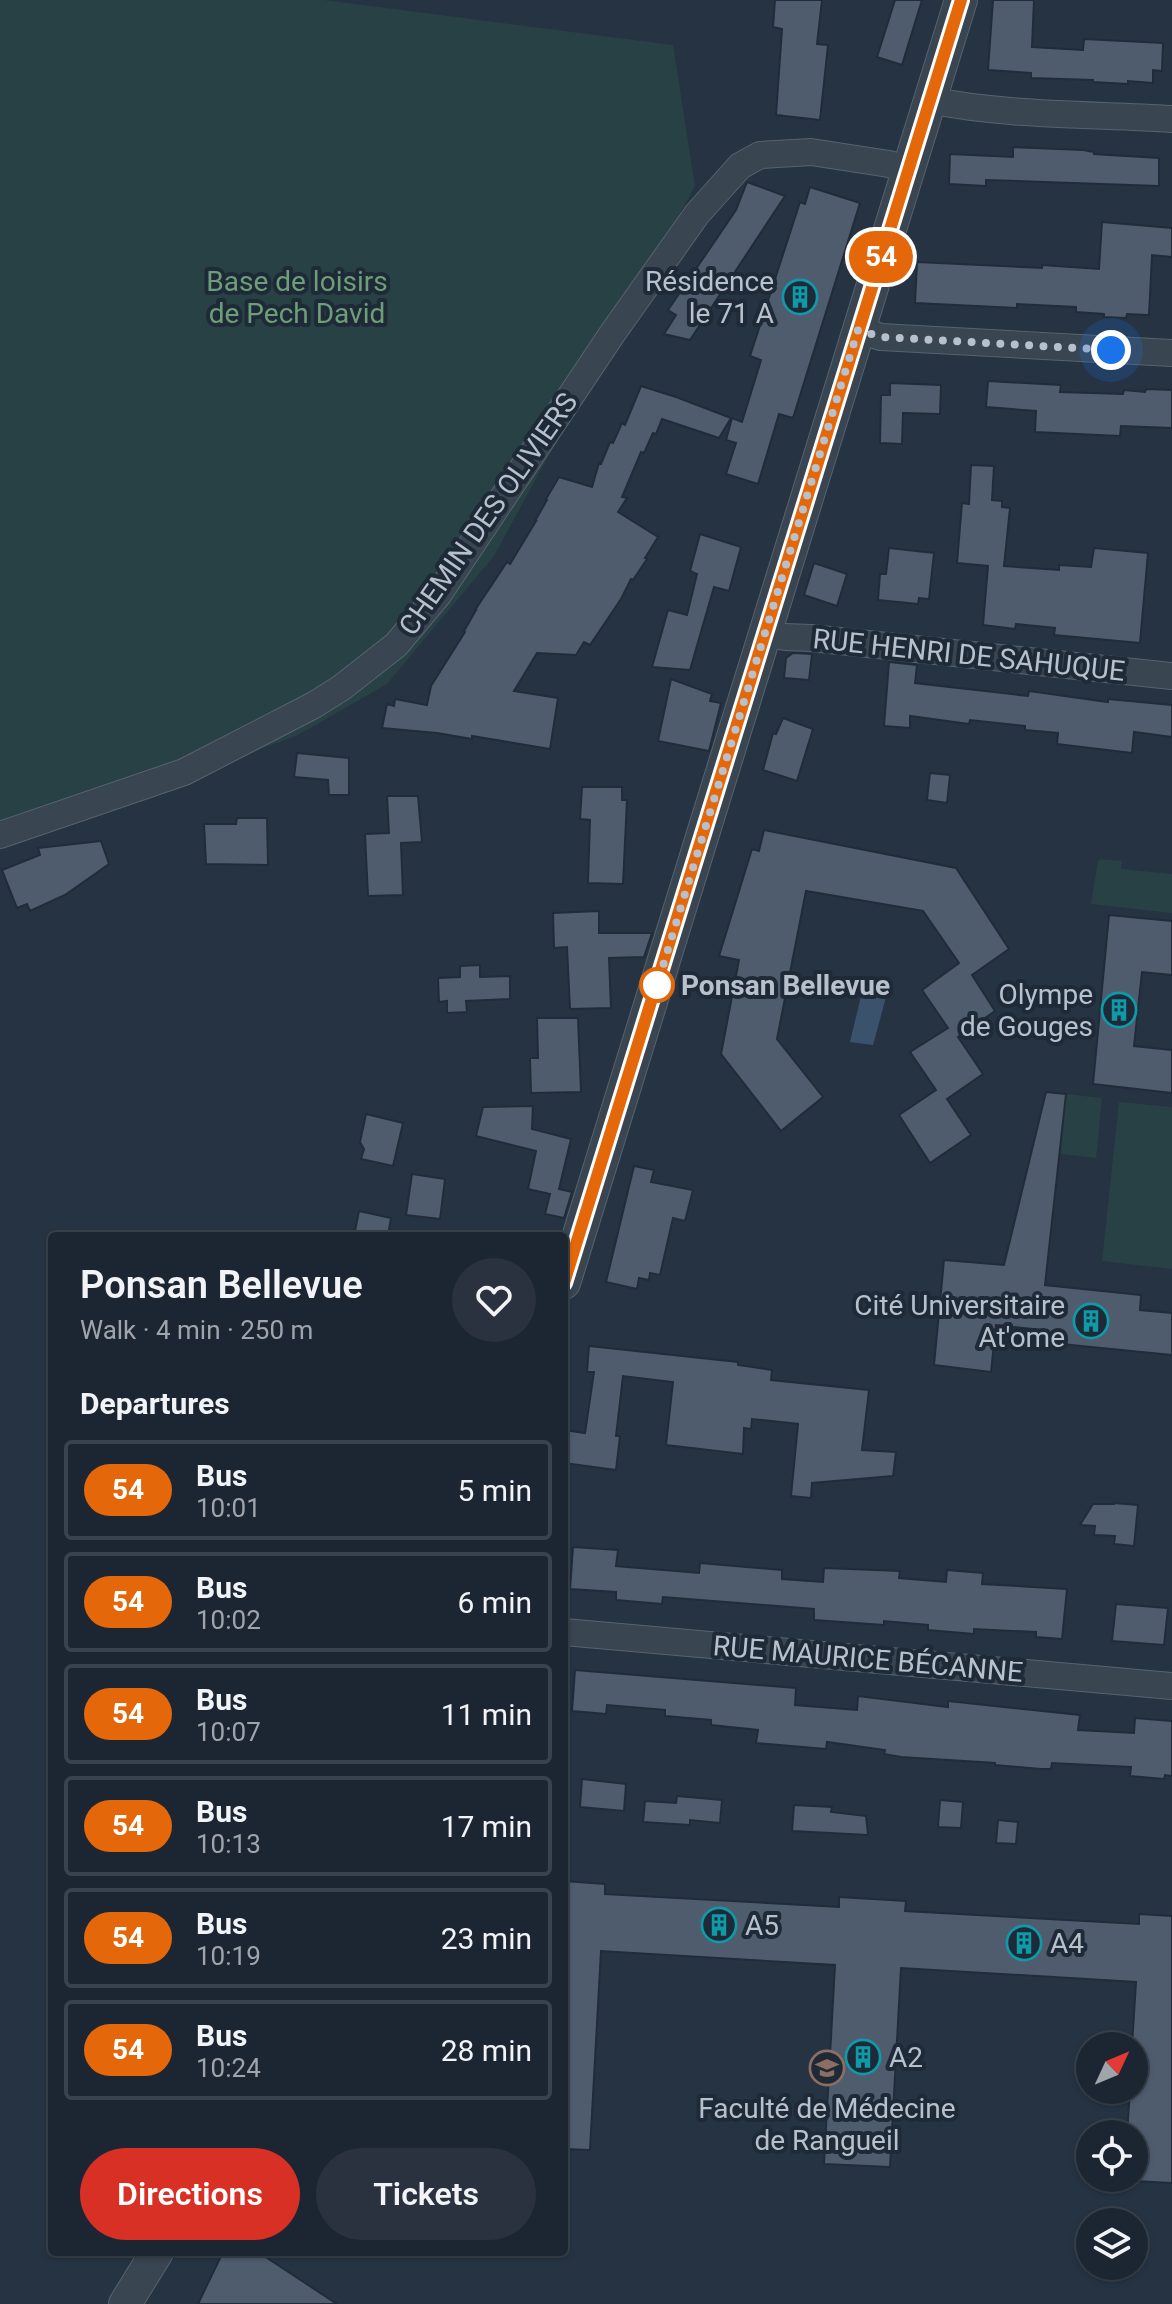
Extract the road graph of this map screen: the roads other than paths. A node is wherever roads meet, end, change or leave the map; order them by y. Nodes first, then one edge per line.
1 (961, 0) edge
2 (929, 100) junction
3 (1172, 119) edge
4 (909, 170) junction
5 (858, 330) junction
6 (1172, 353) edge
7 (765, 634) junction
8 (1172, 676) edge
9 (0, 835) edge
10 (568, 1270) edge
11 (568, 1632) edge
12 (1172, 1686) edge
13 (155, 2256) edge
14 (125, 2304) edge

1 - 2 street
2 - 3 street
2 - 4 street
4 - 5 street
4 - 9 street, CHEMIN DES OLIVIERS
5 - 6 street
5 - 7 street
7 - 8 street, RUE HENRI DE SAHUQUE
7 - 10 street
11 - 12 street, RUE MAURICE BÉCANNE
13 - 14 street

